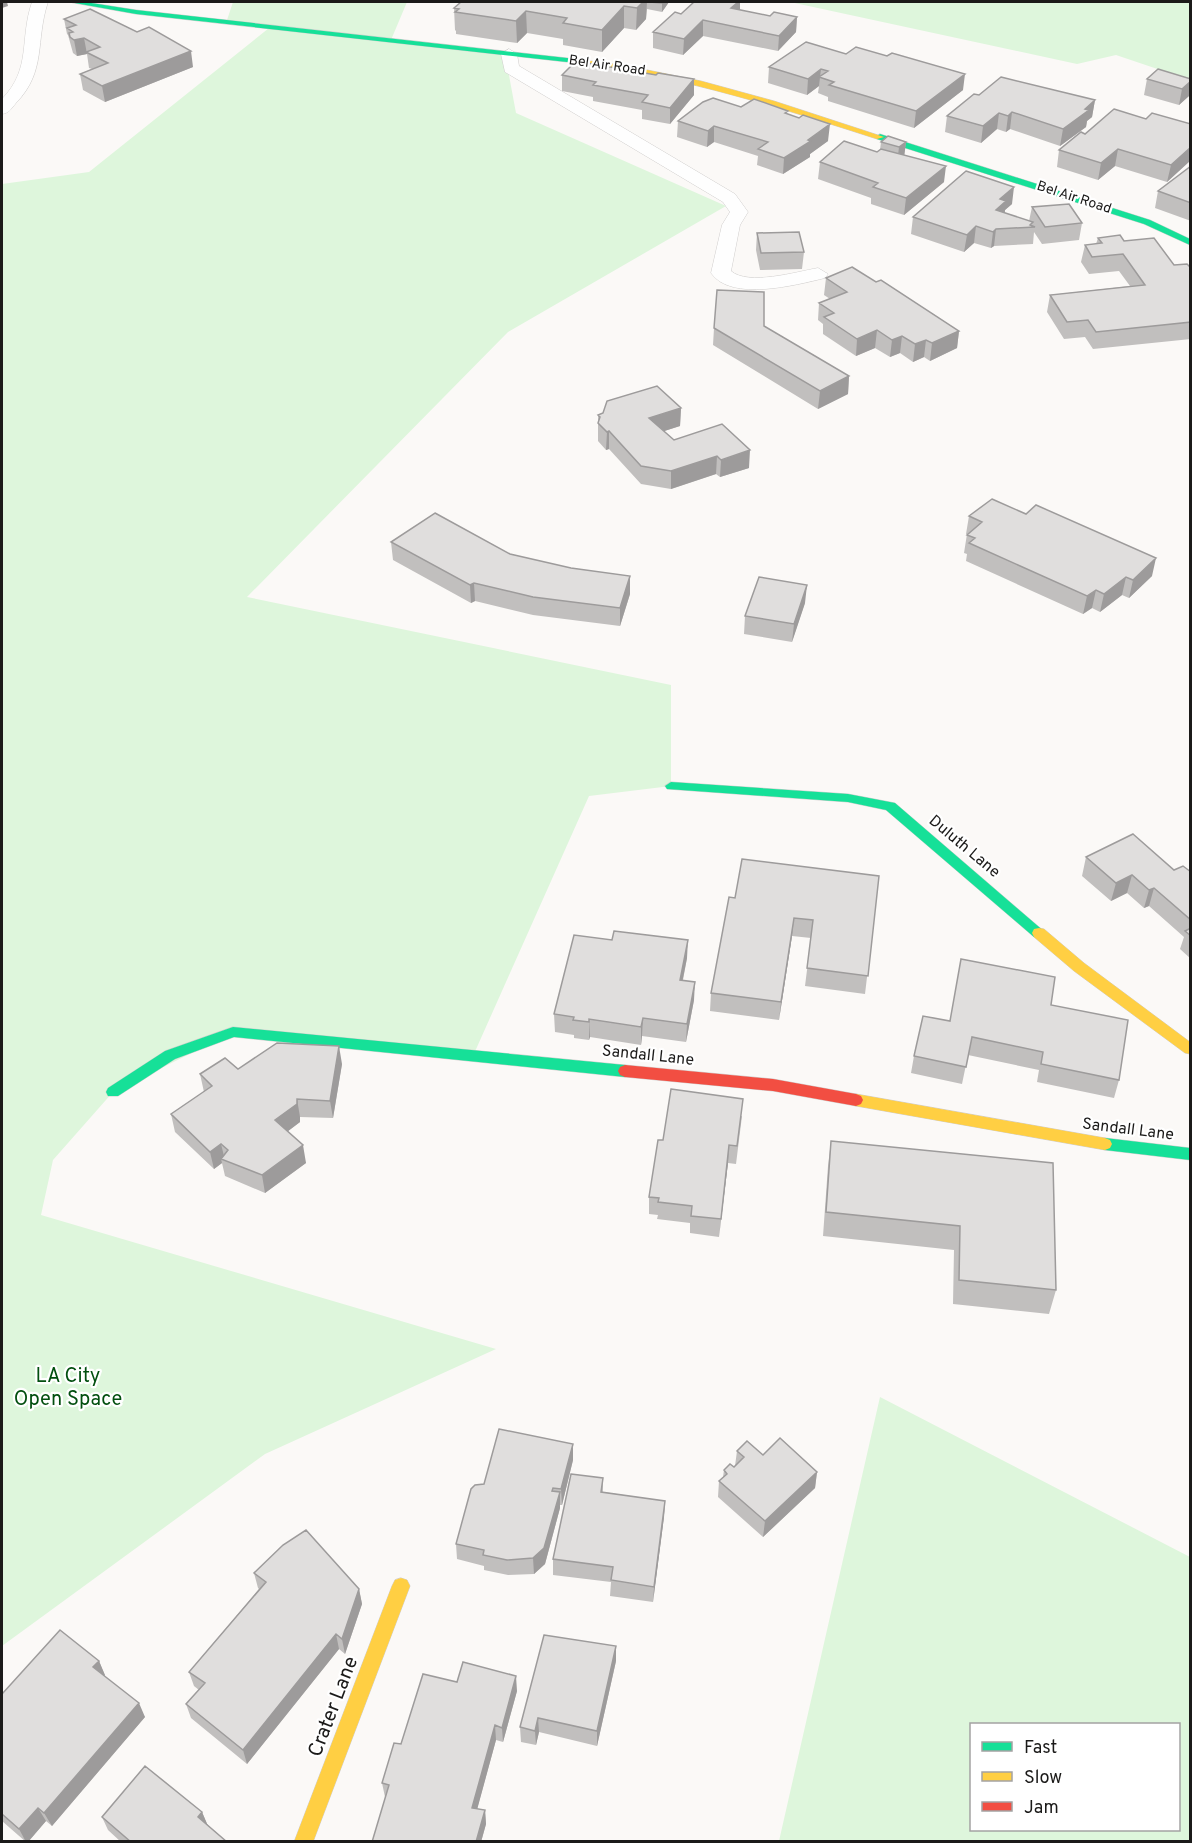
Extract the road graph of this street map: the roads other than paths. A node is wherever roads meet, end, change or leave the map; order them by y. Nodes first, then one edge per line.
1 (40, 2) edge
2 (73, 2) edge
3 (509, 54) junction
4 (2, 109) edge
5 (1191, 242) edge
6 (818, 274) dead end
7 (670, 786) dead end
8 (1191, 1049) edge
9 (113, 1092) dead end
10 (1191, 1154) edge
11 (401, 1586) dead end
12 (303, 1842) edge

1 - 4 lane
2 - 3 street, Bel Air Road
3 - 5 street, Bel Air Road
3 - 6 lane
7 - 8 street, Duluth Lane
9 - 10 street, Sandall Lane
11 - 12 street, Crater Lane

